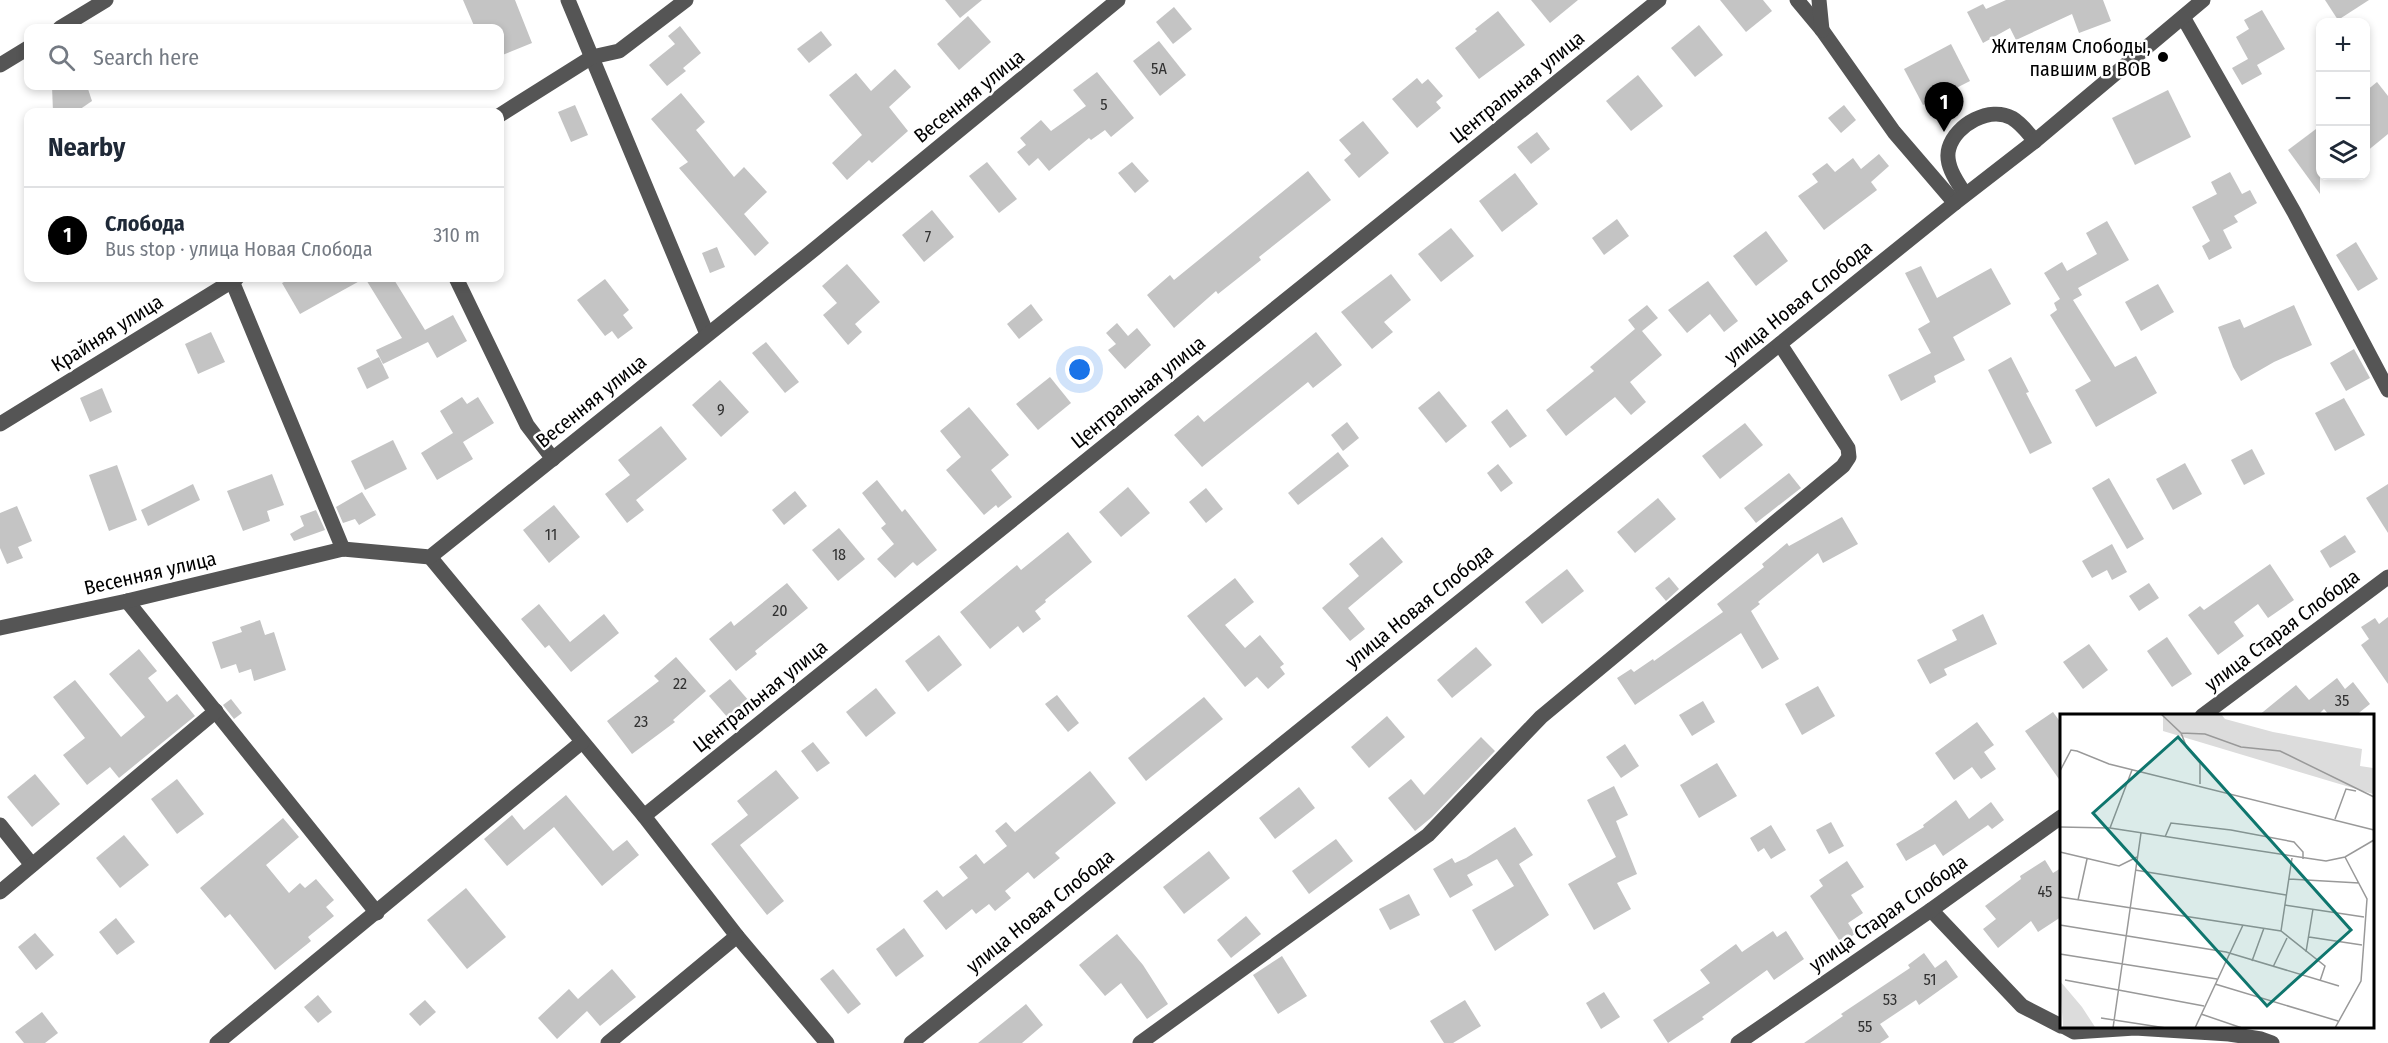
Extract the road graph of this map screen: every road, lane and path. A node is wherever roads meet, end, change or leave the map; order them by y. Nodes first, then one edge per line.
1 (106, 0) edge
2 (568, 0) edge
3 (686, 0) edge
4 (1118, 0) edge
5 (1659, 0) edge
6 (1797, 0) edge
7 (1818, 0) edge
8 (2203, 0) edge
9 (2184, 17) junction
10 (67, 24) edge
11 (1822, 30) junction
12 (24, 50) edge
13 (592, 57) junction
14 (0, 65) edge
15 (504, 112) edge
16 (2035, 141) junction
17 (1960, 199) junction
18 (229, 282) edge
19 (235, 282) edge
20 (458, 282) edge
21 (707, 334) junction
22 (1780, 344) junction
23 (2388, 390) edge
24 (0, 424) edge
25 (553, 459) junction
26 (343, 549) junction
27 (430, 557) junction
28 (2388, 577) edge
29 (127, 601) junction
30 (0, 628) edge
31 (216, 711) junction
32 (2205, 714) edge
33 (582, 742) junction
34 (644, 816) junction
35 (2060, 818) edge
36 (0, 825) edge
37 (32, 866) junction
38 (0, 892) edge
39 (1931, 910) junction
40 (377, 913) junction
41 (737, 936) junction
42 (2060, 1025) edge
43 (2066, 1028) edge
44 (2135, 1028) edge
45 (2135, 1028) edge
46 (217, 1043) edge
47 (608, 1043) edge
48 (826, 1043) edge
49 (911, 1043) edge
50 (1140, 1043) edge
51 (1738, 1043) edge
52 (2271, 1043) edge

1 - 10 street
2 - 13 street
3 - 13 street
4 - 21 street, Весенняя улица
5 - 34 street, Центральная улица
6 - 11 street
7 - 11 street
8 - 9 street
9 - 16 street
9 - 23 street
11 - 17 street
12 - 14 street
13 - 15 street
13 - 21 street
16 - 17 street, улица Новая Слобода
16 - 17 street
17 - 22 street, улица Новая Слобода
18 - 24 street, Крайняя улица
19 - 26 street
20 - 25 street
21 - 25 street, Весенняя улица
22 - 49 street, улица Новая Слобода
22 - 50 street
25 - 27 street, Весенняя улица
26 - 27 street, Весенняя улица
26 - 29 street, Весенняя улица
27 - 33 street
28 - 32 street, улица Старая Слобода
29 - 30 street, Весенняя улица
29 - 31 street
31 - 37 street
31 - 40 street
33 - 34 street
33 - 40 street
34 - 41 street
35 - 39 street, улица Старая Слобода
36 - 37 street
37 - 38 street
39 - 42 street
39 - 51 street, улица Старая Слобода
40 - 46 street
41 - 47 street
41 - 48 street
43 - 44 street
45 - 52 street

